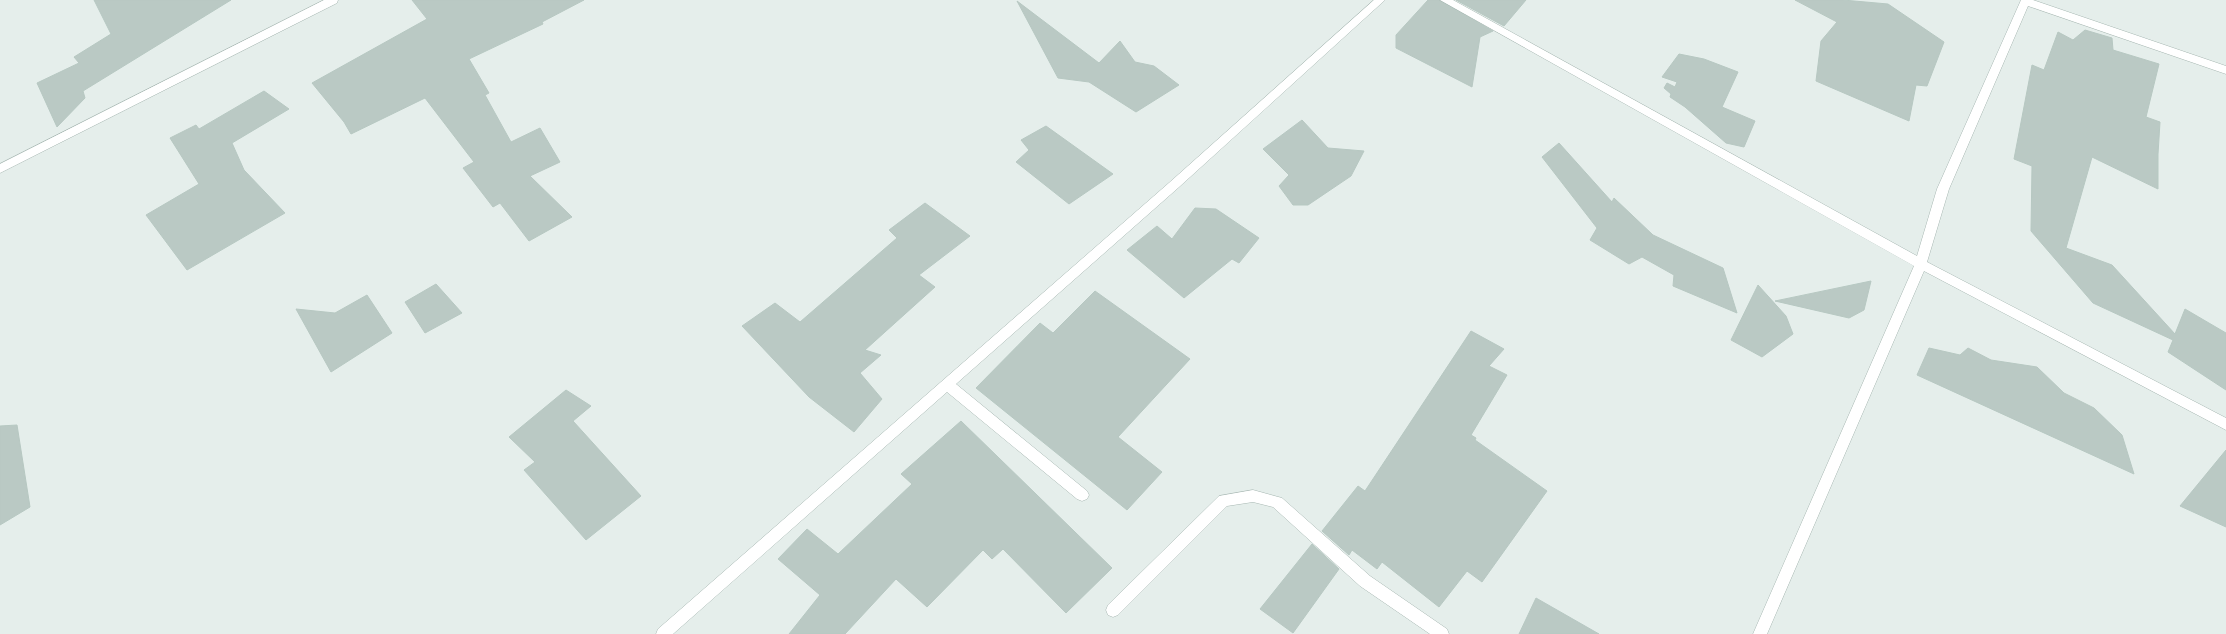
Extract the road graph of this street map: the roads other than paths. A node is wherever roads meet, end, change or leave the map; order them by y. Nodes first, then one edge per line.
1 (333, 0) edge
2 (1380, 0) edge
3 (1445, 0) edge
4 (2026, 1) edge
5 (2226, 70) edge
6 (0, 169) edge
7 (1921, 264) junction
8 (948, 385) junction
9 (2226, 424) edge
10 (1082, 495) dead end
11 (1113, 610) dead end
12 (663, 634) edge
13 (1442, 634) edge
14 (1760, 634) edge

1 - 6 street
2 - 8 street
3 - 7 street
4 - 5 street
4 - 7 street
7 - 9 street
7 - 14 street
8 - 10 street
8 - 12 street
11 - 13 street

